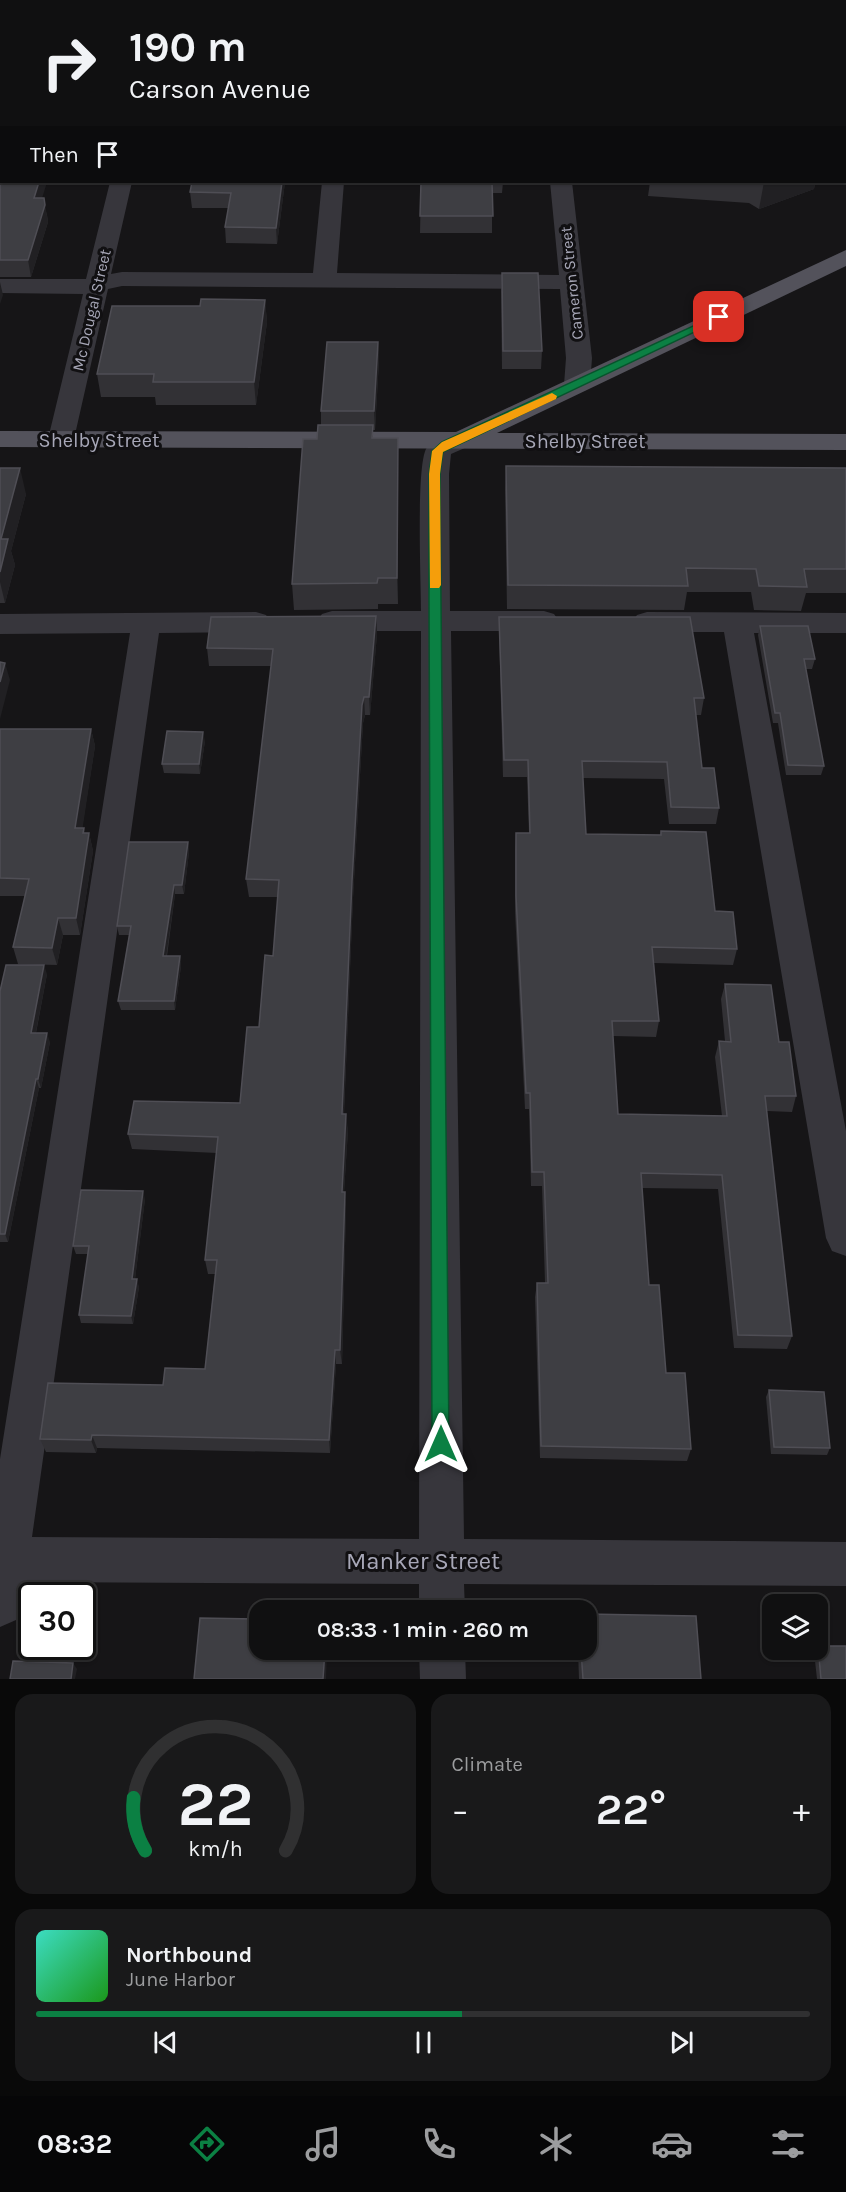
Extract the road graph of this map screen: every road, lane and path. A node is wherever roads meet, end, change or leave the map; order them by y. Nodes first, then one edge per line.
1 (121, 183) edge
2 (333, 183) edge
3 (561, 183) edge
4 (846, 256) edge
5 (324, 282) junction
6 (571, 282) junction
7 (96, 285) junction
8 (0, 286) edge
9 (577, 385) junction
10 (0, 439) edge
11 (61, 439) junction
12 (459, 441) junction
13 (846, 442) edge
14 (435, 621) junction
15 (574, 621) edge
16 (146, 622) junction
17 (621, 622) edge
18 (737, 622) junction
19 (846, 622) edge
20 (0, 624) edge
21 (846, 1238) edge
22 (3, 1559) edge
23 (441, 1561) junction
24 (846, 1564) edge
25 (442, 1600) edge
26 (0, 1604) edge
27 (442, 1660) edge
28 (443, 1679) edge

1 - 7 street, Mc Dougal Street
2 - 5 street
3 - 6 street, Cameron Street
4 - 9 main road
5 - 6 street
5 - 7 street
6 - 9 street, Cameron Street
7 - 8 street
7 - 11 street, Mc Dougal Street
9 - 12 main road
10 - 11 main road, Shelby Street
11 - 12 main road, Shelby Street
12 - 13 main road, Shelby Street
12 - 14 street
14 - 15 street
14 - 16 street
14 - 23 street
16 - 20 street
16 - 22 street
17 - 18 street
18 - 19 street
18 - 21 street
22 - 23 street, Manker Street
22 - 26 street
23 - 24 street, Manker Street
23 - 25 street
27 - 28 street

